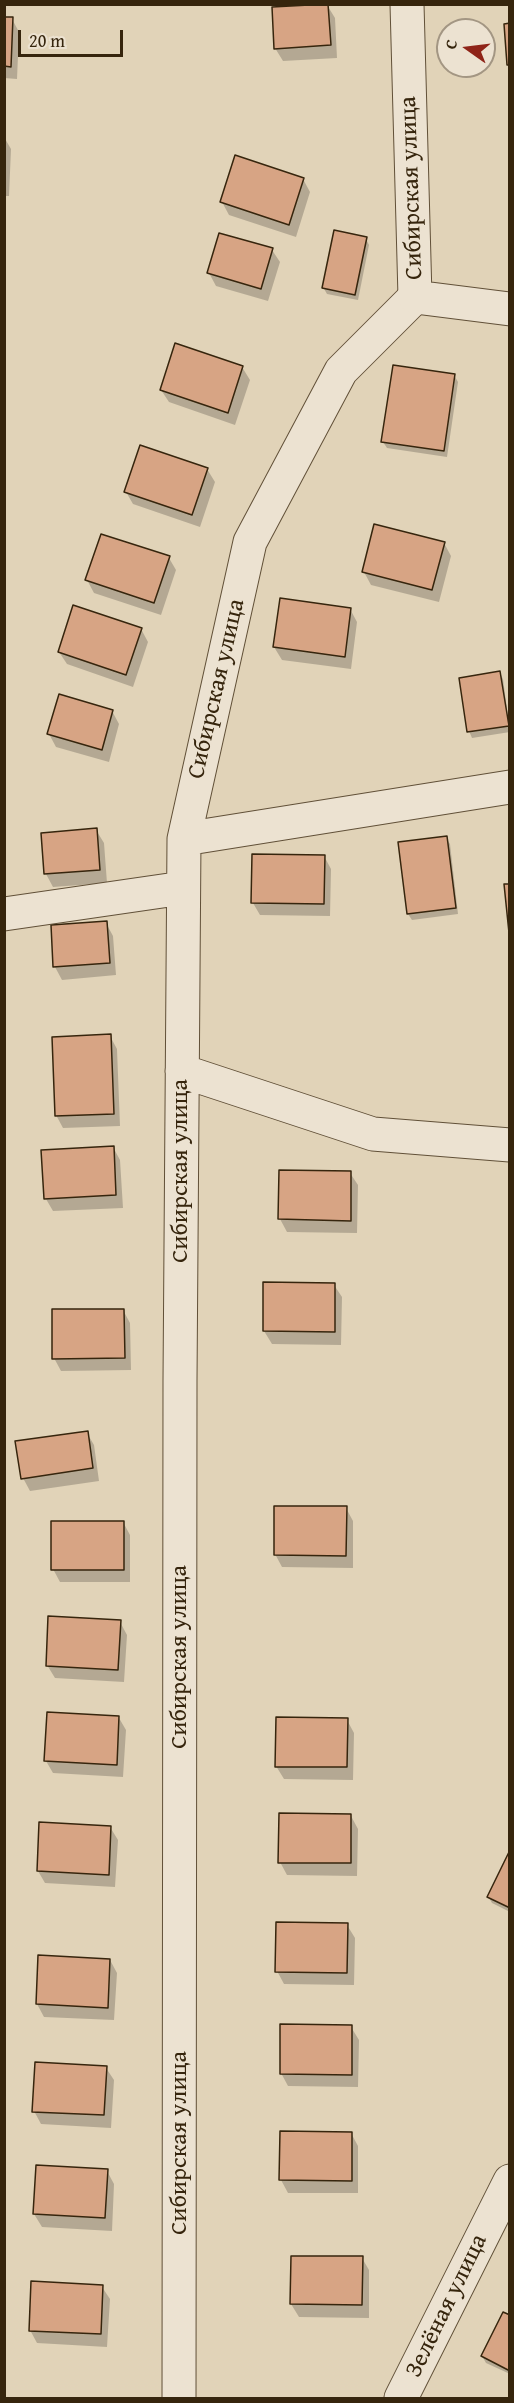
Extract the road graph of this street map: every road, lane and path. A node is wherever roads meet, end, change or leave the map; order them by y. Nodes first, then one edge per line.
1 (407, 4) edge
2 (415, 297) junction
3 (510, 309) edge
4 (510, 787) edge
5 (184, 839) junction
6 (183, 888) junction
7 (4, 914) edge
8 (182, 1071) junction
9 (510, 1145) edge
10 (510, 2181) edge
11 (180, 2398) edge
12 (401, 2398) edge

1 - 2 street, Сибирская улица
2 - 3 street
2 - 5 street, Сибирская улица
4 - 5 street
5 - 6 street, Сибирская улица
6 - 7 street
6 - 8 street, Сибирская улица
8 - 9 street
8 - 11 street, Сибирская улица
10 - 12 street, Зелёная улица

